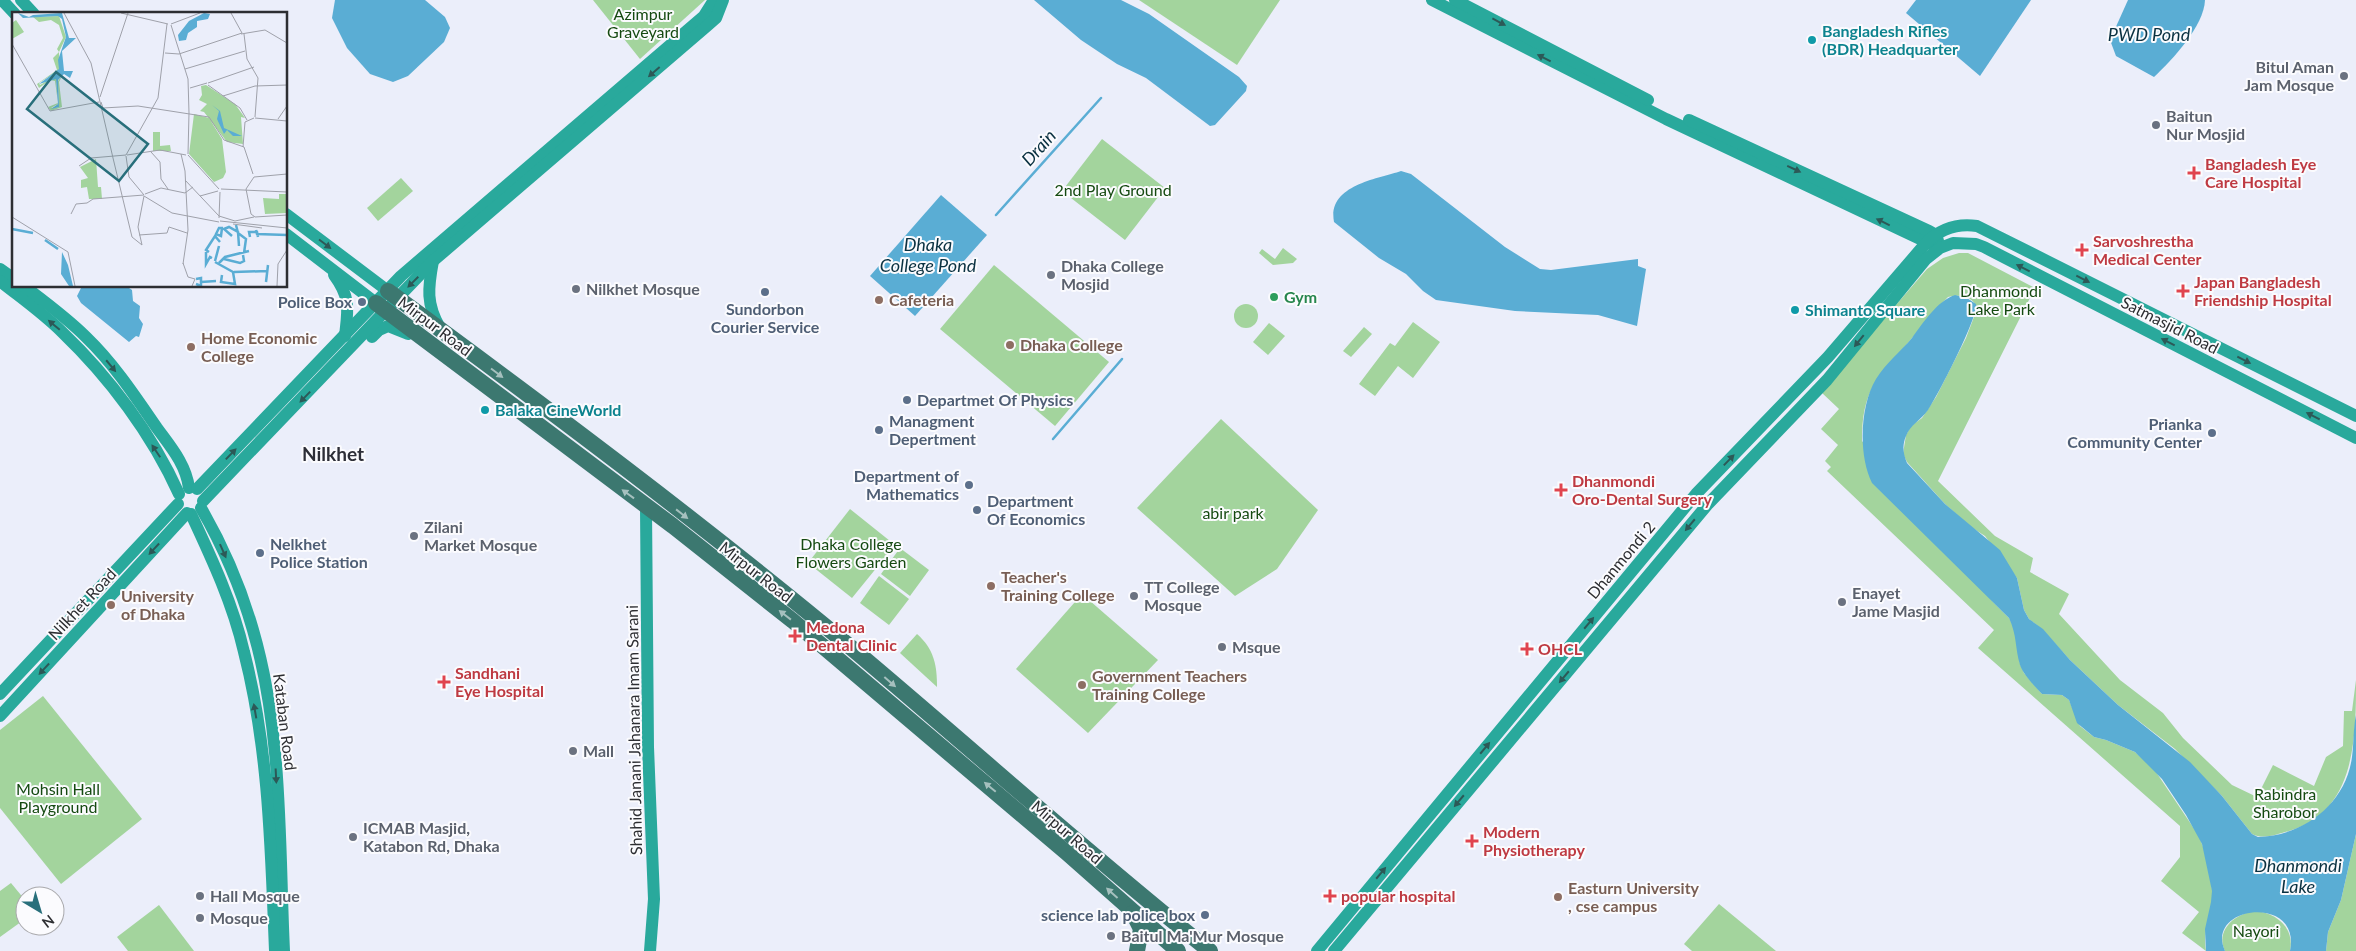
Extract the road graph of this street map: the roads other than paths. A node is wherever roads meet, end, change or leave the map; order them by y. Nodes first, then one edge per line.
1 (2, 0) edge
2 (21, 0) edge
3 (714, 0) edge
4 (724, 0) edge
5 (1432, 0) edge
6 (1455, 0) edge
7 (13, 12) edge
8 (32, 12) edge
9 (1668, 115) junction
10 (1754, 156) junction
11 (288, 216) edge
12 (1977, 226) joint
13 (288, 235) edge
14 (1936, 235) junction
15 (1926, 243) junction
16 (1940, 248) junction
17 (322, 260) junction
18 (434, 261) junction
19 (0, 269) edge
20 (12, 278) edge
21 (0, 281) edge
22 (27, 288) edge
23 (393, 295) junction
24 (382, 307) junction
25 (442, 330) junction
26 (345, 336) junction
27 (441, 352) junction
28 (323, 379) junction
29 (2356, 416) edge
30 (2356, 438) edge
31 (191, 501) junction
32 (646, 508) junction
33 (869, 674) junction
34 (0, 694) edge
35 (0, 716) edge
36 (274, 825) junction
37 (1131, 910) junction
38 (1175, 924) junction
39 (1162, 938) junction
40 (275, 951) edge
41 (284, 951) edge
42 (650, 951) edge
43 (1137, 951) edge
44 (1148, 951) edge
45 (1178, 951) edge
46 (1210, 951) edge
47 (1317, 951) edge
48 (1334, 951) edge

1 - 7 main road
2 - 8 main road
3 - 23 main road
4 -> 18 main road
9 -> 5 main road
6 -> 9 main road
9 - 10 main road
10 -> 14 main road
15 -> 10 main road
11 -> 23 main road, Mirpur Road
12 - 14 main road, Dhanmondi 2
12 -> 29 main road, Satmasjid Road
13 - 17 main road, Mirpur Road
14 - 15 main road, Dhanmondi 2
14 - 16 main road
15 - 16 main road
47 -> 15 main road, Dhanmondi 2
30 -> 16 main road, Satmasjid Road
16 -> 48 main road, Dhanmondi 2
17 - 24 main road, Mirpur Road
17 - 26 main road
18 -> 23 main road
18 - 25 main road
19 - 20 main road
31 -> 21 main road
22 -> 31 main road
23 - 24 main road, Nilkhet Road
23 - 25 highway, Mirpur Road
24 - 26 main road, Nilkhet Road
24 - 27 highway, Mirpur Road
24 - 28 main road, Nilkhet Road
25 -> 33 highway, Mirpur Road
31 -> 26 main road, Nilkhet Road
27 - 28 main road
32 -> 27 highway, Mirpur Road
28 -> 31 main road, Nilkhet Road
31 - 34 main road, Nilkhet Road
31 -> 35 main road, Nilkhet Road
31 - 36 main road, Kataban Road
33 -> 32 highway, Mirpur Road
32 - 42 main road, Shahid Janani Jahanara Imam Sarani
37 -> 33 highway, Mirpur Road
33 -> 38 highway, Mirpur Road
36 - 40 main road, Kataban Road
36 - 41 main road, Kataban Road
37 - 39 highway, Mirpur Road
37 - 43 highway
38 - 39 highway
38 - 46 highway, Mirpur Road
39 - 44 highway
39 - 45 highway, Mirpur Road

